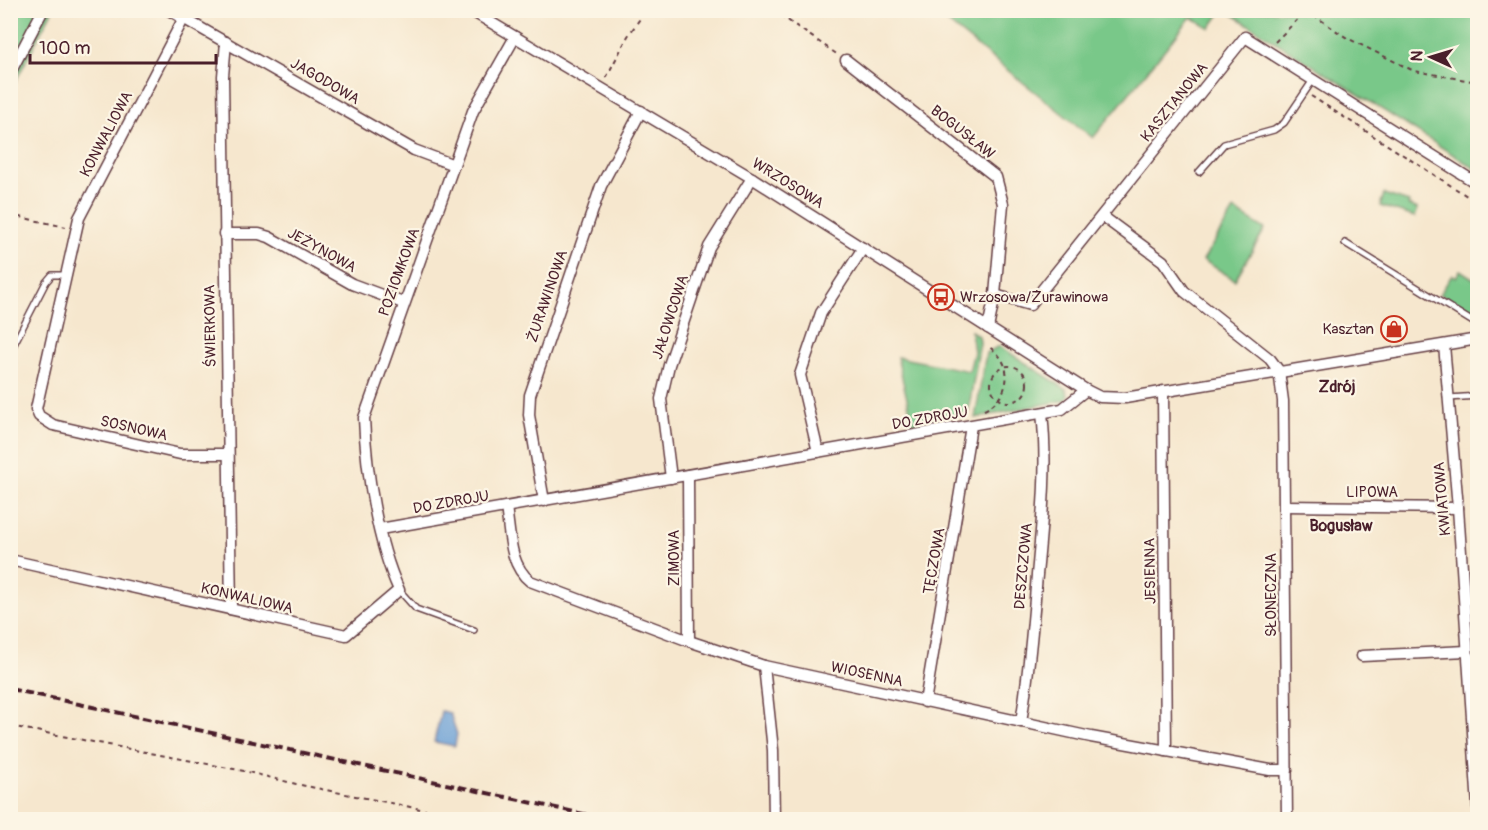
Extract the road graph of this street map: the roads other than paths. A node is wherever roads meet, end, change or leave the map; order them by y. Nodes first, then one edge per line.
1 (43, 10) edge
2 (169, 10) edge
3 (470, 10) edge
4 (185, 14) edge
5 (515, 37) junction
6 (226, 42) junction
7 (846, 60) road end
8 (10, 73) edge
9 (1313, 80) junction
10 (641, 111) junction
11 (454, 165) junction
12 (1199, 172) dead end
13 (752, 178) junction
14 (1478, 184) edge
15 (1102, 216) junction
16 (224, 234) junction
17 (1345, 243) dead end
18 (863, 248) junction
19 (65, 275) junction
20 (995, 295) junction
21 (403, 303) junction
22 (988, 328) junction
23 (1478, 328) edge
24 (1478, 339) edge
25 (1444, 345) junction
26 (10, 351) edge
27 (1279, 371) junction
28 (1086, 390) junction
29 (1163, 391) junction
30 (1478, 396) edge
31 (1448, 398) junction
32 (1042, 413) junction
33 (39, 416) joint
34 (971, 426) junction
35 (818, 452) junction
36 (227, 454) junction
37 (688, 475) junction
38 (672, 478) junction
39 (544, 501) junction
40 (1285, 506) junction
41 (506, 507) junction
42 (1458, 508) junction
43 (380, 529) junction
44 (10, 560) edge
45 (399, 590) junction
46 (231, 609) junction
47 (474, 630) dead end
48 (689, 641) junction
49 (1467, 651) junction
50 (1362, 656) dead end
51 (764, 666) junction
52 (925, 702) junction
53 (1021, 722) junction
54 (1166, 751) junction
55 (1287, 770) junction
56 (1478, 807) edge
57 (774, 819) edge
58 (1287, 819) edge

1 - 8 street
2 - 4 street, JAGODOWA
3 - 5 street, WRZOSOWA
4 - 6 street, JAGODOWA
4 - 19 street, KONWALIOWA
5 - 10 street, WRZOSOWA
5 - 11 street, POZIOMKOWA
6 - 11 street, JAGODOWA
6 - 16 street, ŚWIERKOWA
7 - 20 street, BOGUSŁAW
9 - 12 lane
9 - 14 street, KASZTANOWA
9 - 15 street, KASZTANOWA
10 - 13 street, WRZOSOWA
10 - 39 street, ŻURAWINOWA
11 - 21 street, POZIOMKOWA
13 - 18 street, WRZOSOWA
13 - 38 street, JAŁOWCOWA
15 - 20 street
15 - 27 street
16 - 21 street, JEŻYNOWA
16 - 36 street, ŚWIERKOWA
17 - 23 lane
18 - 22 street, WRZOSOWA
18 - 35 street
19 - 26 lane
19 - 33 street, KONWALIOWA
20 - 22 street, BOGUSŁAW
21 - 43 street, POZIOMKOWA
22 - 28 street, WRZOSOWA
24 - 25 street
25 - 27 street
25 - 31 street, KWIATOWA
27 - 29 street
27 - 40 street, SŁONECZNA
28 - 29 street
28 - 32 street, DO ZDROJU
29 - 54 street, JESIENNA
30 - 31 lane
31 - 42 street, KWIATOWA
32 - 34 street, DO ZDROJU
32 - 53 street, DESZCZOWA
33 - 36 street, SOSNOWA
34 - 35 street, DO ZDROJU
34 - 52 street, TĘCZOWA
35 - 37 street, DO ZDROJU
36 - 46 street, ŚWIERKOWA
37 - 38 street, DO ZDROJU
37 - 48 street, ZIMOWA
38 - 39 street, DO ZDROJU
39 - 41 street, DO ZDROJU
40 - 42 street, LIPOWA
40 - 55 street, SŁONECZNA
41 - 43 street, DO ZDROJU
41 - 48 street, WIOSENNA
42 - 49 street, KWIATOWA
43 - 45 street
44 - 46 street, KONWALIOWA
45 - 46 street, KONWALIOWA
45 - 47 lane
48 - 51 street, WIOSENNA
49 - 50 street
49 - 56 street, KWIATOWA
51 - 52 street, WIOSENNA
51 - 57 street
52 - 53 street, WIOSENNA
53 - 54 street, WIOSENNA
54 - 55 street, WIOSENNA
55 - 58 street, SŁONECZNA

